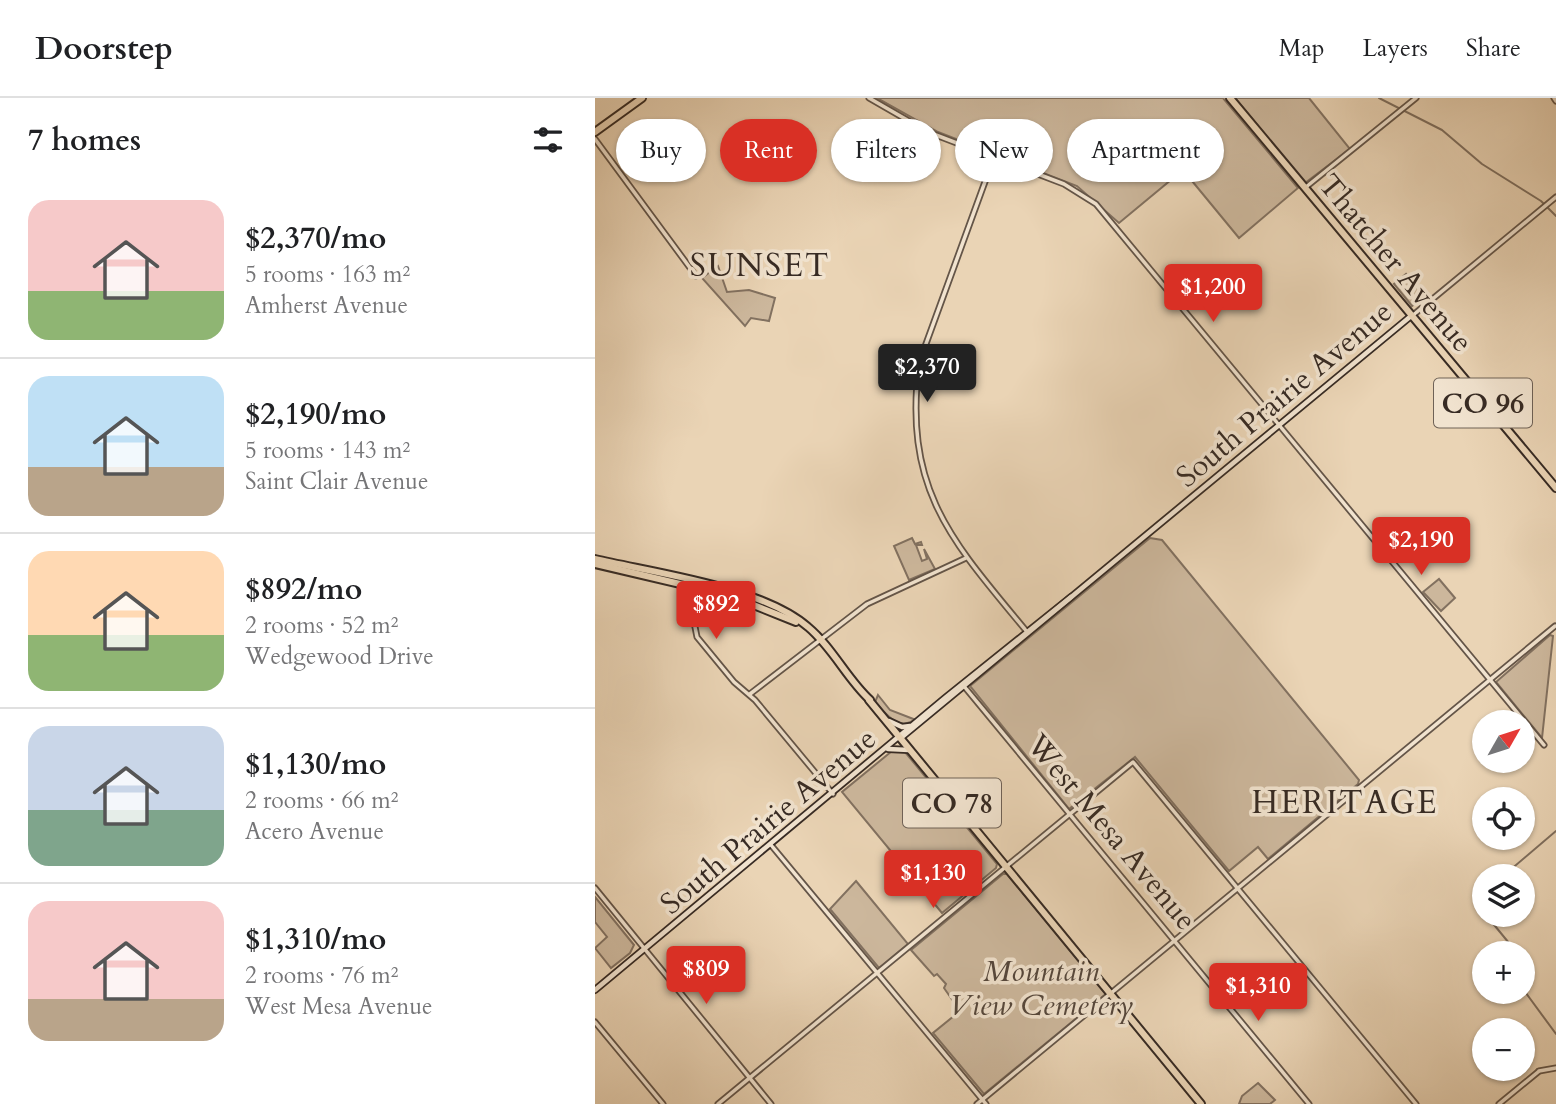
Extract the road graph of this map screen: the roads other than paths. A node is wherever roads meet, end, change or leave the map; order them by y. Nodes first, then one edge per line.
1 (642, 98) edge
2 (869, 98) edge
3 (1230, 98) edge
4 (1416, 98) edge
5 (595, 132) edge
6 (595, 139) edge
7 (955, 142) edge
8 (1053, 180) edge
9 (985, 182) edge
10 (1304, 188) junction
11 (1556, 197) edge
12 (696, 276) dead end
13 (1411, 316) junction
14 (1280, 425) junction
15 (1556, 488) edge
16 (966, 558) junction
17 (595, 562) edge
18 (702, 587) junction
19 (1555, 626) edge
20 (1028, 633) junction
21 (819, 639) junction
22 (1491, 680) junction
23 (964, 686) junction
24 (749, 695) junction
25 (869, 700) junction
26 (888, 721) junction
27 (914, 724) junction
28 (900, 737) junction
29 (1544, 745) dead end
30 (887, 749) junction
31 (909, 750) junction
32 (833, 794) junction
33 (1070, 814) junction
34 (771, 845) junction
35 (1005, 867) junction
36 (595, 888) edge
37 (1239, 889) junction
38 (1175, 942) junction
39 (645, 949) junction
40 (877, 972) junction
41 (595, 990) edge
42 (1111, 994) junction
43 (595, 1021) edge
44 (1556, 1068) edge
45 (750, 1078) junction
46 (983, 1099) junction
47 (663, 1104) edge
48 (718, 1104) edge
49 (771, 1104) edge
50 (977, 1104) edge
51 (986, 1104) edge
52 (1201, 1104) edge
53 (1309, 1104) edge
54 (1416, 1104) edge
55 (1499, 1104) edge

1 - 5 main road
2 - 7 street
3 - 10 main road, Thatcher Avenue / CO 96
4 - 10 street
6 - 12 street
8 - 14 street
9 - 16 street
10 - 13 main road, Thatcher Avenue / CO 96
11 - 13 street, South Prairie Avenue
13 - 14 main road, South Prairie Avenue
13 - 15 main road, Thatcher Avenue / CO 96
14 - 20 main road, South Prairie Avenue
14 - 22 street
16 - 20 street
16 - 21 street
17 - 18 main road, CO 78
18 - 21 main road, CO 78
18 - 24 street
19 - 22 street
20 - 23 main road, South Prairie Avenue
21 - 24 street
21 - 25 main road, CO 78
22 - 29 street
22 - 37 street
23 - 27 main road, South Prairie Avenue
23 - 28 main road, South Prairie Avenue
23 - 33 street, West Mesa Avenue
24 - 32 street
25 - 26 main road, CO 78
25 - 28 main road, CO 78
26 - 27 main road
26 - 28 main road, CO 78
27 - 28 main road, South Prairie Avenue
28 - 30 main road, South Prairie Avenue
28 - 31 main road, CO 78
30 - 31 main road
30 - 32 main road, South Prairie Avenue
31 - 35 main road, CO 78
32 - 34 main road, South Prairie Avenue
33 - 35 street
33 - 37 street
33 - 38 street, West Mesa Avenue
34 - 39 main road, South Prairie Avenue
34 - 40 street
35 - 40 street
35 - 42 main road, CO 78
36 - 39 street
37 - 38 street
37 - 54 street
38 - 42 street
38 - 53 street, West Mesa Avenue
39 - 41 main road, South Prairie Avenue
39 - 45 street
40 - 45 street
40 - 46 street
42 - 46 street
42 - 52 main road, CO 78
43 - 47 street
44 - 55 street
45 - 48 street
45 - 49 street
46 - 50 street
46 - 51 street

